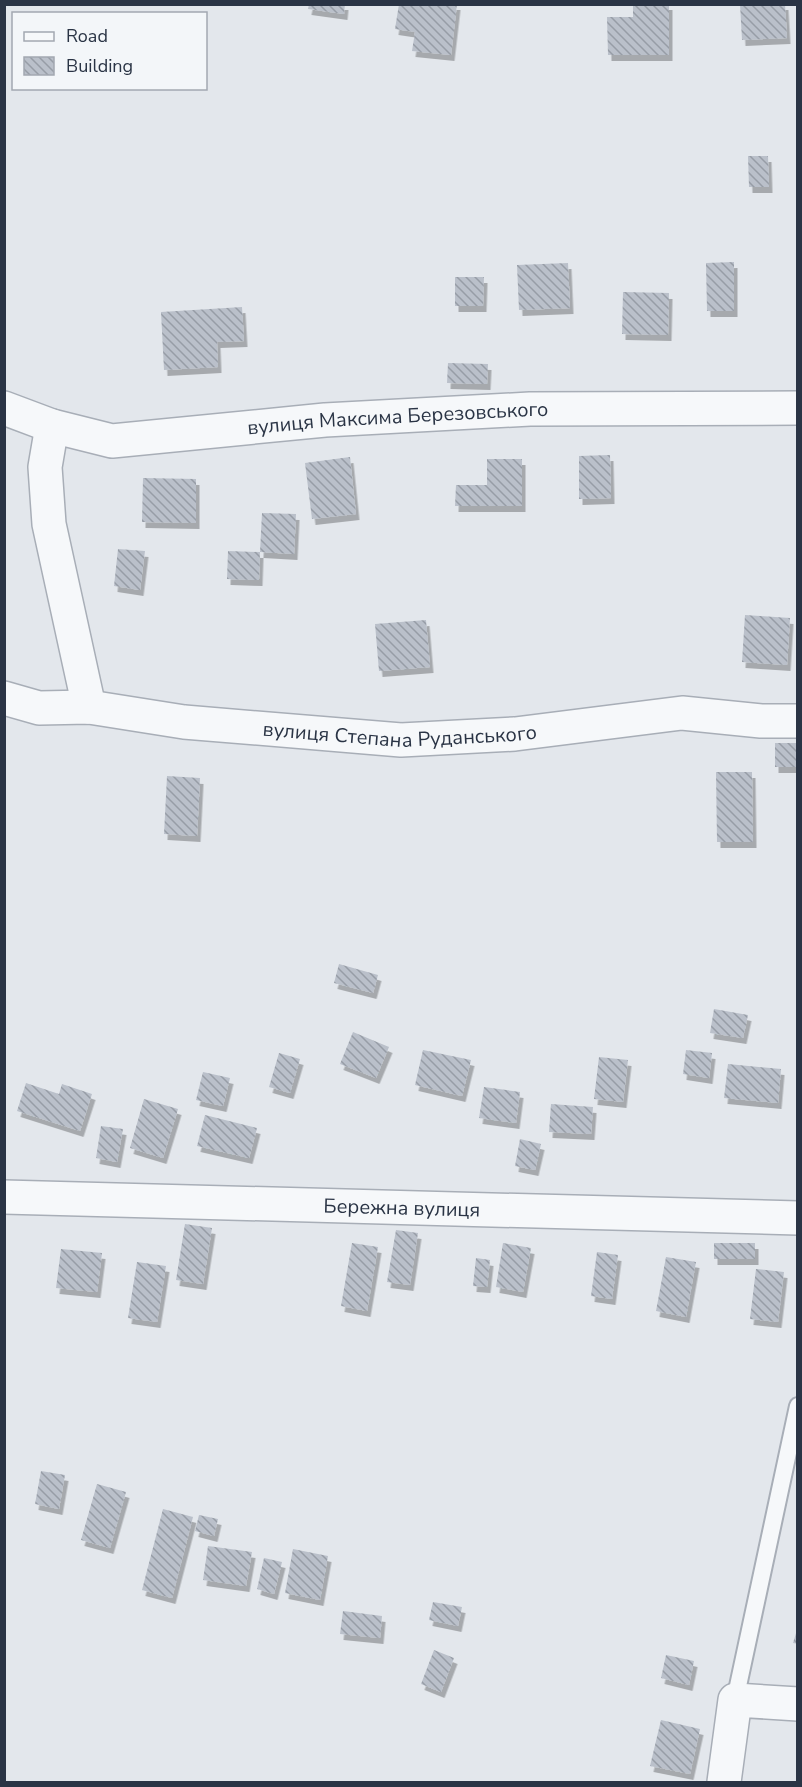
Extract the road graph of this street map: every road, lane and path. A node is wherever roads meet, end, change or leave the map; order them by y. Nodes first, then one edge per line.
1 (4, 408) edge
2 (798, 408) edge
3 (52, 426) junction
4 (4, 698) edge
5 (89, 707) junction
6 (798, 721) edge
7 (4, 1197) edge
8 (798, 1218) edge
9 (798, 1406) edge
10 (735, 1700) junction
11 (798, 1704) edge
12 (724, 1782) edge

1 - 3 street, вулиця Максима Березовського
2 - 3 street, вулиця Максима Березовського
3 - 5 street
4 - 5 street, вулиця Степана Руданського
5 - 6 street, вулиця Степана Руданського
7 - 8 street, Бережна вулиця
9 - 10 lane
10 - 11 street
10 - 12 street

